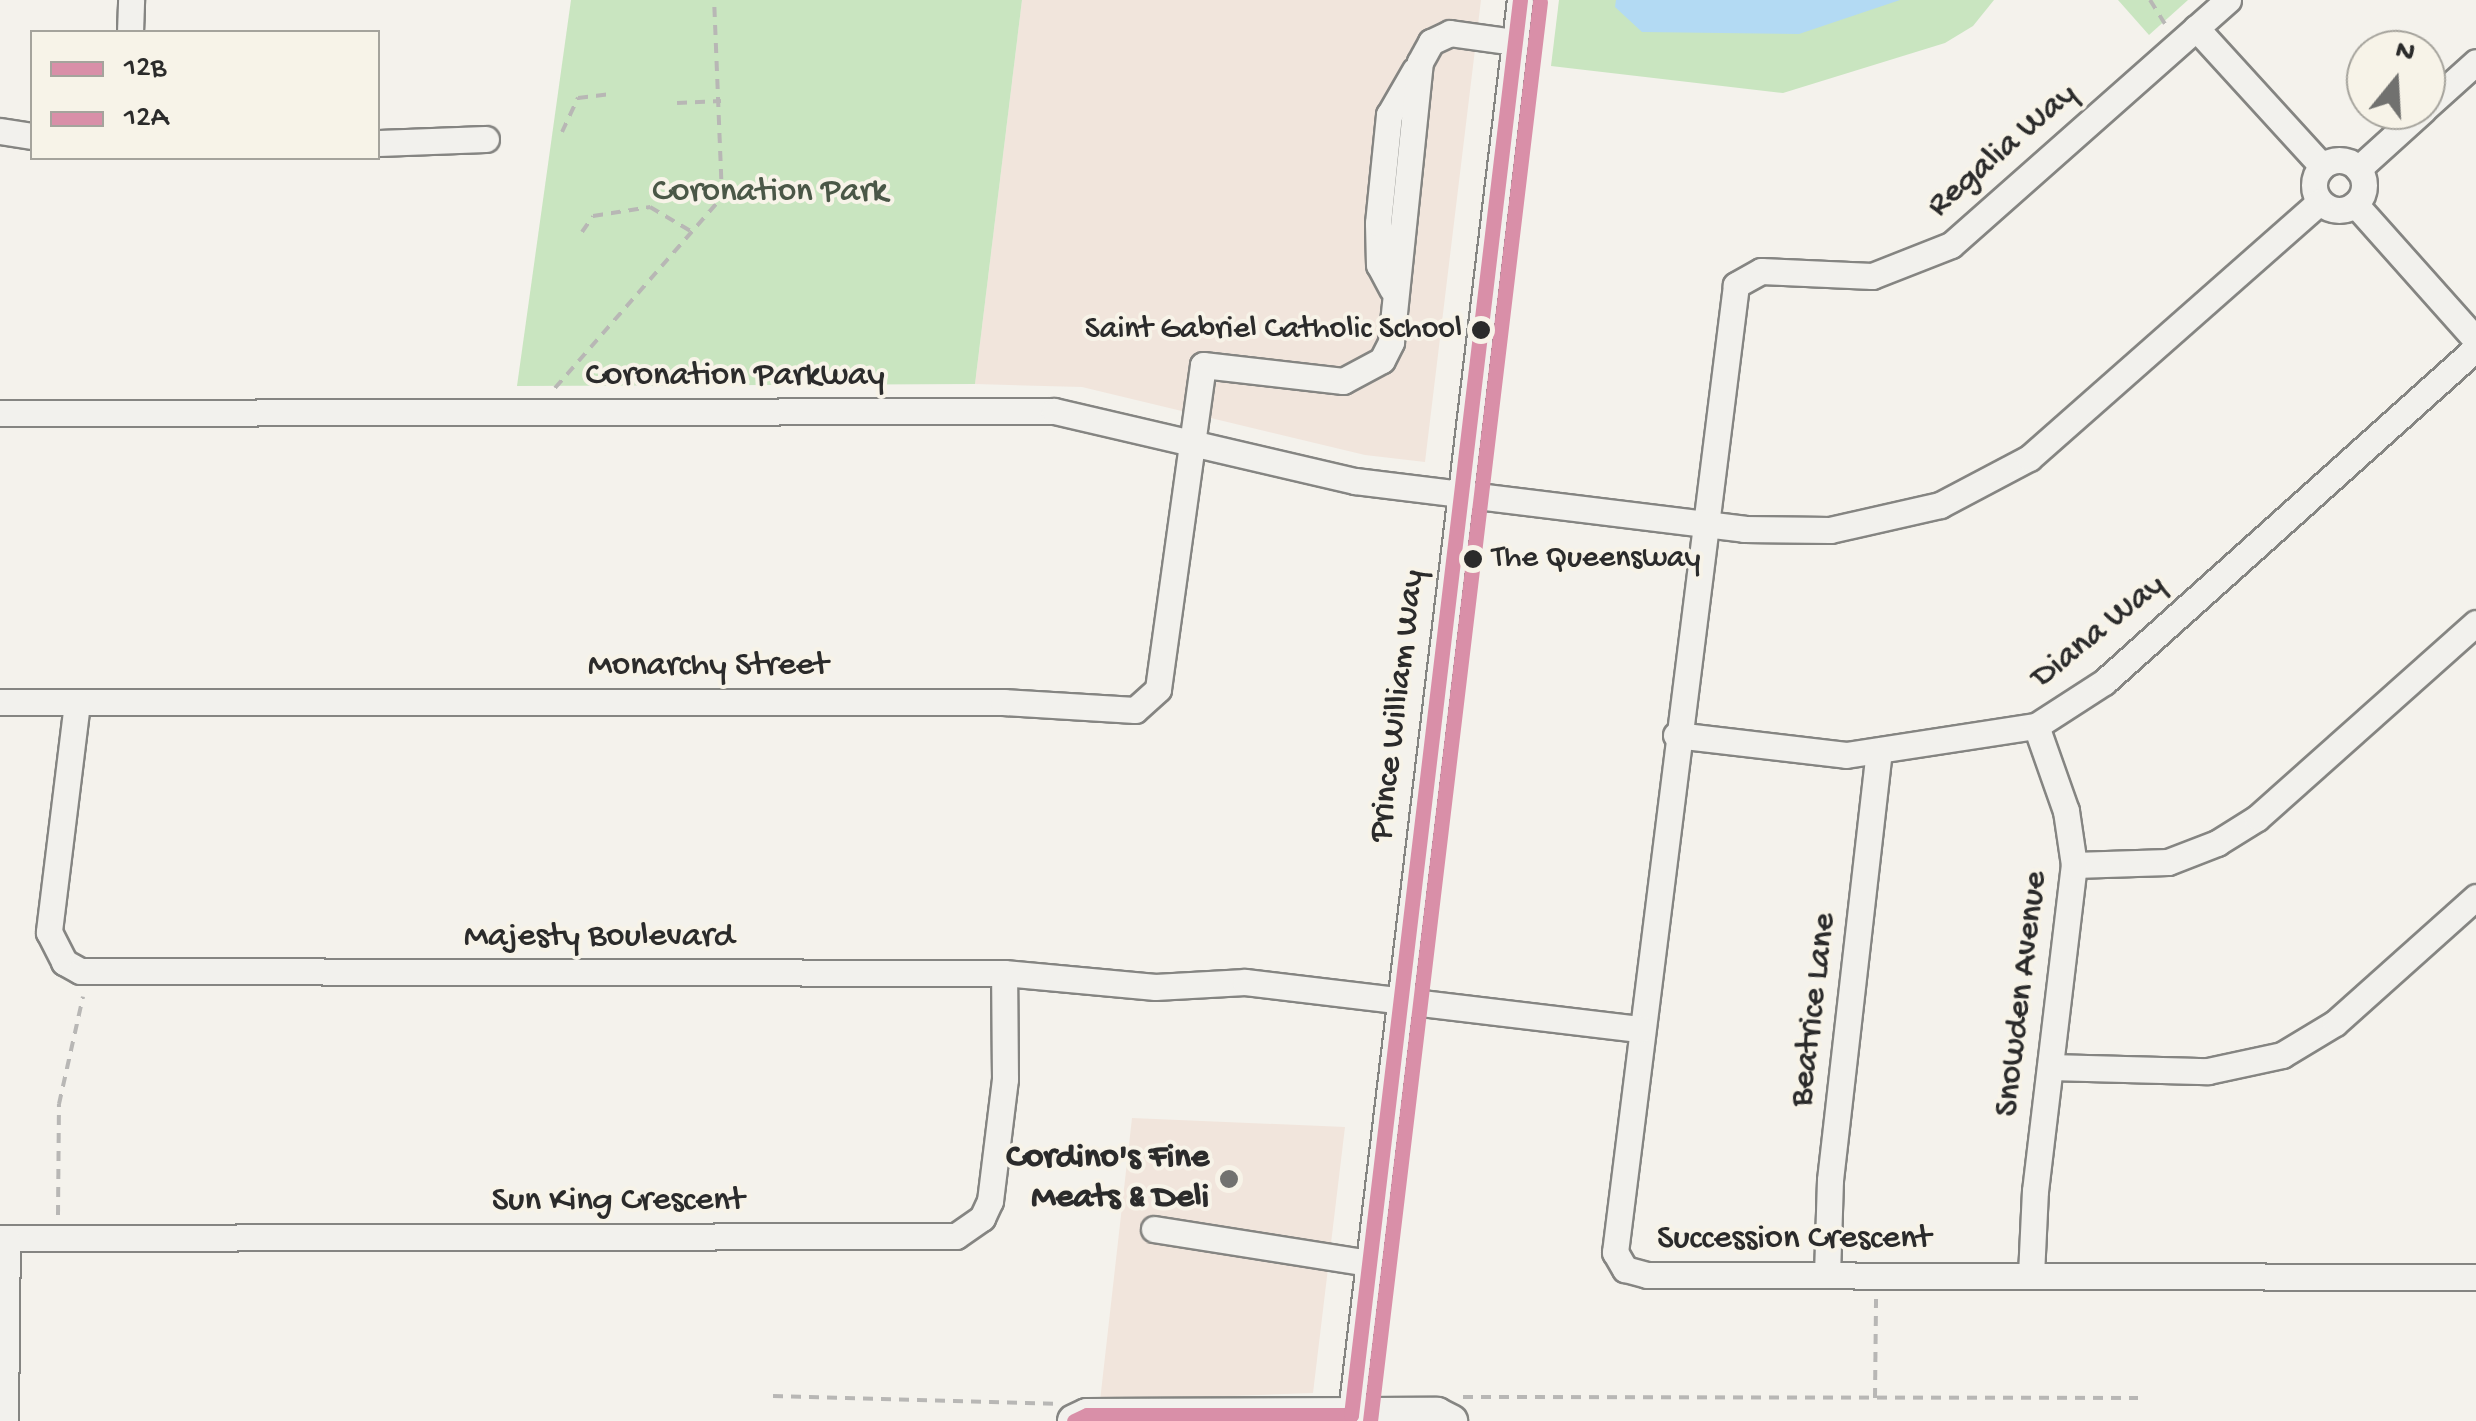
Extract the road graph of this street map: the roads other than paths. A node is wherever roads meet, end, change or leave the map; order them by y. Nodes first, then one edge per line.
1 (132, 0) edge
2 (1520, 0) edge
3 (2228, 0) edge
4 (2196, 28) junction
5 (130, 30) edge
6 (1515, 42) junction
7 (2476, 62) edge
8 (2446, 89) edge
9 (2401, 130) edge
10 (0, 131) edge
11 (30, 136) edge
12 (486, 139) dead end
13 (380, 142) edge
14 (2322, 166) junction
15 (2358, 169) junction
16 (2319, 202) junction
17 (2355, 204) junction
18 (2476, 340) edge
19 (2476, 348) edge
20 (0, 413) edge
21 (1190, 442) junction
22 (1460, 496) junction
23 (1702, 524) junction
24 (2476, 622) edge
25 (0, 702) edge
26 (77, 703) junction
27 (2036, 726) junction
28 (1676, 734) junction
29 (1879, 753) junction
30 (2074, 865) junction
31 (2476, 898) edge
32 (1004, 973) junction
33 (1398, 999) junction
34 (1641, 1030) junction
35 (2050, 1066) junction
36 (1154, 1228) dead end
37 (4, 1238) edge
38 (1368, 1263) junction
39 (1827, 1275) junction
40 (2031, 1275) junction
41 (2476, 1277) edge
42 (1455, 1409) edge
43 (1066, 1412) edge
44 (1351, 1418) edge
45 (6, 1421) edge

1 - 5 street
2 - 6 street, Prince William Way
3 - 4 street, Regalia Way
4 - 14 street
4 - 23 street, Regalia Way
6 - 21 street, Monarchy Street
6 - 22 street, Prince William Way
7 - 8 street
9 - 15 street
10 - 11 street
12 - 13 street
14 - 15 street
14 - 16 street
15 - 17 street
16 - 17 street
16 - 23 street
17 - 18 street
19 - 27 street, Diana Way
20 - 21 street, Coronation Parkway
21 - 22 street, Coronation Parkway
21 - 26 street, Monarchy Street
22 - 23 street
22 - 33 street, Prince William Way
23 - 28 street, Succession Crescent
24 - 30 street
25 - 26 street, Monarchy Street
26 - 32 street, Majesty Boulevard
27 - 29 street, Diana Way
27 - 30 street, Snowden Avenue
28 - 29 street, Diana Way
28 - 34 street, Succession Crescent
29 - 39 street, Beatrice Lane
30 - 35 street, Snowden Avenue
31 - 35 street
32 - 33 street, Majesty Boulevard
32 - 37 street, Sun King Crescent
33 - 34 street, Majesty Boulevard
33 - 38 street, Prince William Way
34 - 39 street, Succession Crescent
35 - 40 street, Snowden Avenue
36 - 38 street
37 - 45 street
38 - 44 street, Prince William Way
39 - 40 street, Succession Crescent
40 - 41 street, Succession Crescent
42 - 44 main road
43 - 44 main road

